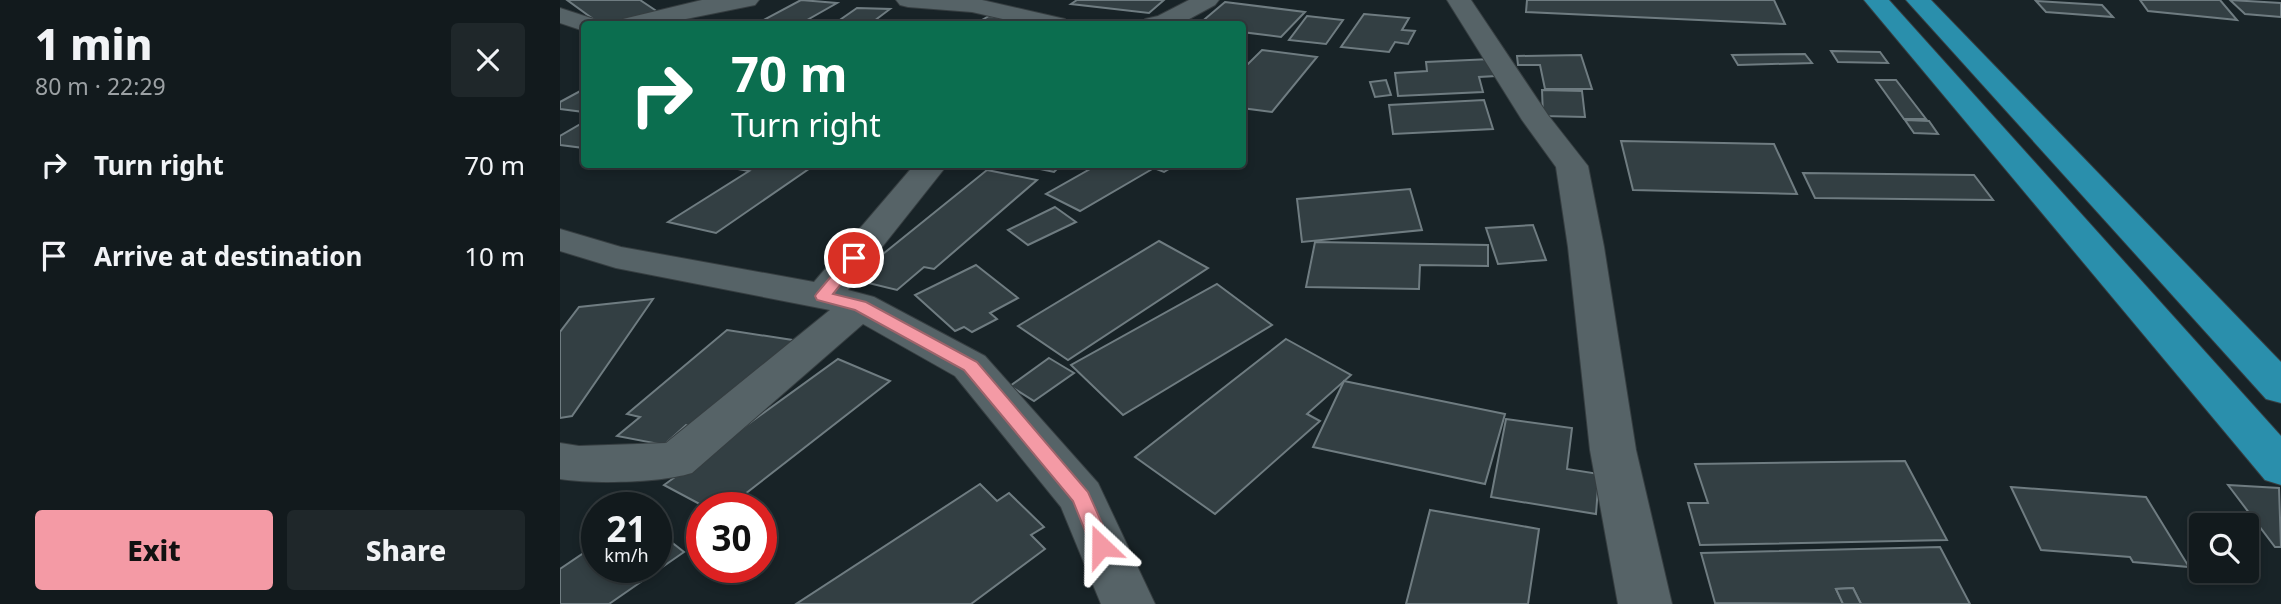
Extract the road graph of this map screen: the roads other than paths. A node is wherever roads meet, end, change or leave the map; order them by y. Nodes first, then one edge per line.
1 (747, 0) edge
2 (908, 0) edge
3 (1207, 0) edge
4 (1459, 0) edge
5 (1876, 0) edge
6 (1918, 0) edge
7 (560, 15) edge
8 (645, 21) edge
9 (1043, 21) edge
10 (1168, 21) edge
11 (581, 23) edge
12 (581, 37) edge
13 (560, 42) edge
14 (929, 168) edge
15 (560, 240) edge
16 (842, 301) junction
17 (2281, 388) edge
18 (560, 461) edge
19 (2281, 467) edge
20 (1128, 604) edge
21 (1645, 604) edge

1 - 8 street
2 - 9 street
3 - 10 street
4 - 21 street
5 - 19 highway
6 - 17 highway
7 - 11 street
12 - 13 street
14 - 16 street
15 - 16 street
16 - 18 street
16 - 20 street

